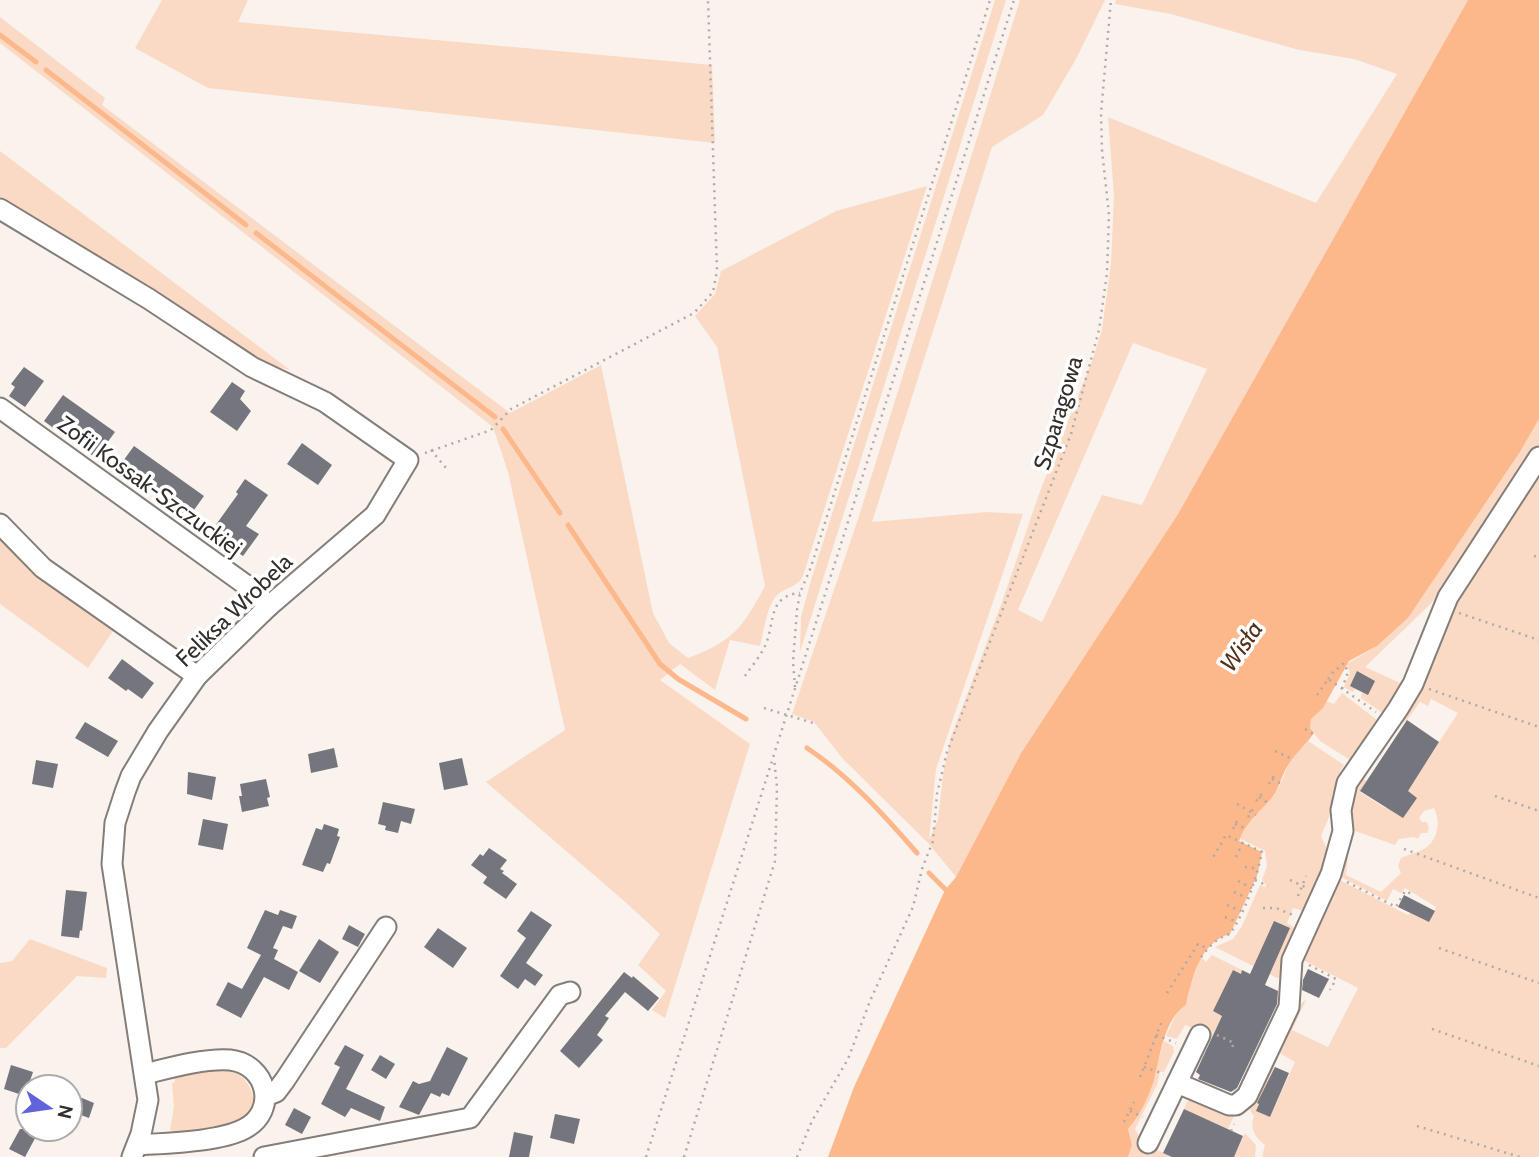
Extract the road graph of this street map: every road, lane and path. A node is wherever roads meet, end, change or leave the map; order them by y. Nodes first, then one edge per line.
1 (708, 0) edge
2 (990, 0) edge
3 (1014, 0) edge
4 (1111, 0) edge
5 (0, 209) edge
6 (0, 408) edge
7 (431, 450) junction
8 (1539, 457) edge
9 (408, 460) junction
10 (446, 468) dead end
11 (0, 524) edge
12 (800, 593) junction
13 (269, 607) junction
14 (1456, 612) dead end
15 (1539, 640) edge
16 (197, 676) junction
17 (746, 676) dead end
18 (1328, 679) junction
19 (796, 688) junction
20 (1342, 688) junction
21 (1412, 691) junction
22 (1317, 695) dead end
23 (764, 708) dead end
24 (787, 715) junction
25 (813, 723) dead end
26 (1389, 723) junction
27 (1539, 727) edge
28 (1305, 729) dead end
29 (1316, 736) dead end
30 (1275, 751) dead end
31 (774, 756) junction
32 (1292, 759) dead end
33 (1275, 774) dead end
34 (1272, 779) junction
35 (1269, 784) dead end
36 (1282, 784) dead end
37 (1263, 792) dead end
38 (1494, 796) dead end
39 (1259, 797) junction
40 (1256, 801) dead end
41 (1268, 803) dead end
42 (1237, 804) dead end
43 (1254, 807) dead end
44 (1539, 811) edge
45 (1251, 812) junction
46 (1256, 815) dead end
47 (1248, 817) dead end
48 (1238, 819) dead end
49 (1235, 824) junction
50 (1244, 828) dead end
51 (1233, 829) dead end
52 (1241, 841) junction
53 (1404, 849) dead end
54 (1236, 857) dead end
55 (1211, 861) dead end
56 (1245, 867) dead end
57 (1259, 869) junction
58 (1331, 874) junction
59 (1306, 876) dead end
60 (1255, 880) junction
61 (1238, 881) dead end
62 (1268, 886) dead end
63 (1252, 887) junction
64 (1234, 892) dead end
65 (1298, 895) dead end
66 (1414, 895) dead end
67 (1247, 898) junction
68 (1539, 898) edge
69 (1227, 905) dead end
70 (1263, 908) dead end
71 (1241, 911) junction
72 (1293, 915) dead end
73 (1224, 917) dead end
74 (1237, 922) junction
75 (386, 927) dead end
76 (1208, 948) junction
77 (1439, 948) dead end
78 (1201, 957) dead end
79 (1321, 972) dead end
80 (1539, 983) edge
81 (1330, 990) dead end
82 (569, 992) dead end
83 (1167, 993) dead end
84 (1161, 1021) dead end
85 (1432, 1029) dead end
86 (1156, 1035) junction
87 (1207, 1035) joint
88 (1165, 1038) dead end
89 (1231, 1050) dead end
90 (1539, 1066) edge
91 (1144, 1067) junction
92 (1155, 1071) dead end
93 (145, 1074) junction
94 (1140, 1077) dead end
95 (1177, 1083) junction
96 (266, 1096) junction
97 (1134, 1102) dead end
98 (1130, 1111) junction
99 (1139, 1115) dead end
100 (1124, 1122) dead end
101 (1418, 1126) dead end
102 (1148, 1143) dead end
103 (135, 1151) edge
104 (264, 1157) edge
105 (646, 1157) edge
106 (684, 1157) edge
107 (797, 1157) edge
108 (1520, 1157) edge

1 - 7 path
2 - 12 path
3 - 19 path
4 - 107 path, Szparagowa
5 - 9 street
6 - 13 street, Zofii Kossak-Szczuckiej
7 - 9 path
7 - 10 path
8 - 21 street
9 - 13 street, Feliksa Wrobela
11 - 16 street
12 - 17 path
12 - 19 path
13 - 16 street, Feliksa Wrobela
14 - 15 path
16 - 93 street, Feliksa Wrobela
18 - 20 path
18 - 20 path
18 - 22 path
19 - 24 path
20 - 26 path
21 - 26 street
21 - 27 path
23 - 24 path
24 - 25 path
24 - 31 path
26 - 58 street
28 - 29 path
30 - 32 path
31 - 105 path
31 - 106 path
33 - 34 path
34 - 35 path
34 - 36 path
37 - 39 path
38 - 44 path
39 - 40 path
39 - 41 path
42 - 45 path
43 - 45 path
45 - 46 path
45 - 47 path
48 - 49 path
49 - 50 path
49 - 51 path
52 - 54 path
52 - 55 path
52 - 57 path
53 - 68 path
56 - 57 path
57 - 60 path
58 - 66 path
58 - 95 street
59 - 65 path
60 - 62 path
60 - 63 path
61 - 63 path
63 - 67 path
64 - 67 path
67 - 71 path
69 - 71 path
70 - 72 path
71 - 74 path
73 - 74 path
74 - 76 path
75 - 96 street, Feliksa Wrobela
76 - 78 path
76 - 83 path
77 - 80 path
79 - 81 path
82 - 104 street
84 - 86 path
85 - 90 path
86 - 88 path
86 - 91 path
87 - 89 path
87 - 95 street
91 - 92 path
91 - 94 path
93 - 96 street
93 - 103 street, Feliksa Wrobela
95 - 102 street
96 - 103 street, Feliksa Wrobela
97 - 98 path
98 - 99 path
98 - 100 path
101 - 108 path

